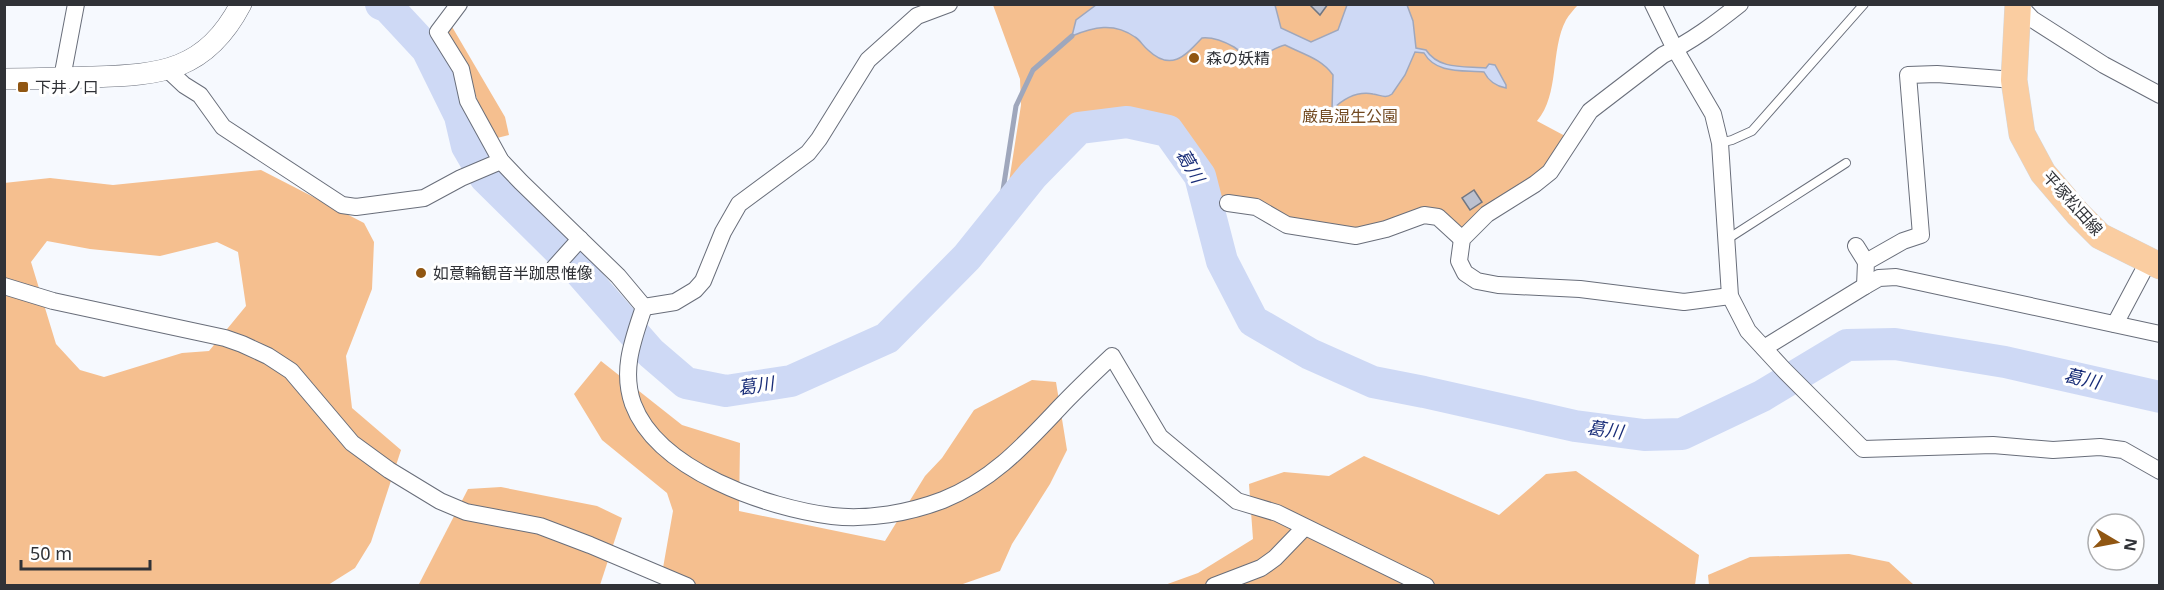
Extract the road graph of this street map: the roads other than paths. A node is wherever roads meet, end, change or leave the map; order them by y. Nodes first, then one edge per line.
1 (459, 4) edge
2 (949, 4) edge
3 (1653, 4) edge
4 (1740, 4) edge
5 (1864, 4) edge
6 (2018, 4) edge
7 (75, 9) edge
8 (238, 10) edge
9 (1675, 49) junction
10 (168, 70) junction
11 (62, 78) junction
12 (4, 79) edge
13 (2014, 81) junction
14 (2160, 95) edge
15 (1720, 143) junction
16 (498, 162) junction
17 (1846, 163) dead end
18 (1227, 203) dead end
19 (580, 239) junction
20 (1462, 239) junction
21 (1726, 240) junction
22 (1856, 246) dead end
23 (1866, 262) junction
24 (2154, 263) edge
25 (554, 268) dead end
26 (4, 286) edge
27 (1865, 286) junction
28 (1730, 296) junction
29 (642, 313) junction
30 (2115, 324) junction
31 (2160, 334) edge
32 (1764, 348) junction
33 (2160, 471) edge
34 (1304, 528) junction
35 (687, 585) edge
36 (1214, 585) edge
37 (1426, 585) edge

1 - 16 street
2 - 29 street
3 - 9 street
4 - 9 street
5 - 15 lane
6 - 13 main road, 平塚松田線
6 - 14 street
7 - 11 street
8 - 10 street
9 - 15 street
9 - 20 street
10 - 11 street
10 - 16 street
11 - 12 street
13 - 23 street
13 - 24 main road, 平塚松田線
15 - 21 street
16 - 19 street
17 - 21 lane
18 - 20 street
19 - 25 street
19 - 29 street
20 - 28 street
21 - 28 street
22 - 23 street
23 - 27 street
24 - 30 street
26 - 35 street
27 - 30 street
27 - 32 street
28 - 32 street
29 - 34 street
30 - 31 street
32 - 33 street
34 - 36 street
34 - 37 street

